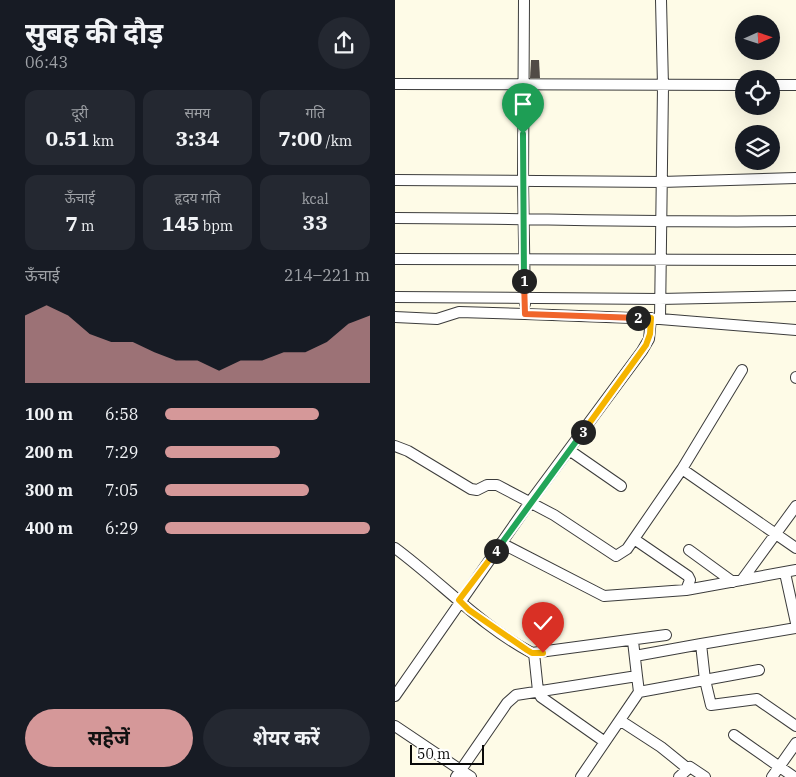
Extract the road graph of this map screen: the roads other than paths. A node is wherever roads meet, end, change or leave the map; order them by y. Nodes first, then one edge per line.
1 (524, 0) edge
2 (661, 0) edge
3 (395, 84) edge
4 (796, 85) edge
5 (524, 86) junction
6 (663, 86) junction
7 (735, 86) edge
8 (780, 86) edge
9 (796, 178) edge
10 (395, 180) edge
11 (523, 181) junction
12 (661, 182) junction
13 (395, 218) edge
14 (524, 218) junction
15 (796, 221) edge
16 (661, 223) junction
17 (395, 259) edge
18 (524, 260) junction
19 (796, 260) edge
20 (661, 261) junction
21 (796, 296) edge
22 (395, 297) edge
23 (525, 298) junction
24 (660, 299) junction
25 (525, 314) junction
26 (395, 317) edge
27 (655, 319) junction
28 (796, 330) edge
29 (742, 370) dead end
30 (395, 446) edge
31 (569, 450) junction
32 (681, 469) junction
33 (621, 486) dead end
34 (529, 502) junction
35 (796, 506) edge
36 (776, 535) junction
37 (634, 539) junction
38 (501, 543) junction
39 (395, 548) edge
40 (796, 548) edge
41 (689, 550) dead end
42 (796, 570) edge
43 (785, 573) junction
44 (737, 581) junction
45 (686, 590) junction
46 (459, 600) junction
47 (796, 623) edge
48 (796, 628) edge
49 (666, 635) dead end
50 (633, 640) junction
51 (701, 644) junction
52 (534, 653) junction
53 (635, 656) junction
54 (759, 670) dead end
55 (637, 676) junction
56 (705, 680) junction
57 (538, 691) junction
58 (639, 692) junction
59 (395, 696) edge
60 (621, 721) junction
61 (395, 726) edge
62 (796, 726) edge
63 (734, 735) dead end
64 (605, 742) junction
65 (796, 743) edge
66 (779, 767) junction
67 (687, 768) junction
68 (458, 774) edge
69 (471, 777) edge
70 (581, 777) edge
71 (679, 777) edge
72 (705, 777) edge
73 (772, 777) edge
74 (794, 777) edge

1 - 5 street
2 - 6 street
3 - 5 street
4 - 8 street
5 - 6 street
5 - 11 street
6 - 7 street
6 - 12 street
9 - 12 street
10 - 11 street
11 - 12 street
11 - 14 street
12 - 16 street
13 - 14 street
14 - 16 street
14 - 18 street
15 - 16 street
16 - 20 street
17 - 18 street
18 - 20 street
18 - 23 street
19 - 20 street
20 - 24 street
21 - 24 street
22 - 23 street
23 - 24 street
23 - 25 street
24 - 27 street
25 - 26 street
25 - 27 street
27 - 28 street
27 - 31 street
29 - 32 street
30 - 34 street
31 - 33 street
31 - 34 street
32 - 36 street
32 - 37 street
34 - 37 street
34 - 38 street
35 - 36 street
36 - 40 street
36 - 44 street
37 - 45 street
38 - 45 street
38 - 46 street
39 - 46 street
41 - 44 street
42 - 43 street
43 - 44 street
43 - 47 street
44 - 45 street
46 - 52 street
46 - 59 street
48 - 51 street
49 - 50 street
50 - 52 street
50 - 53 street
51 - 53 street
51 - 56 street
52 - 57 street
53 - 55 street
54 - 56 street
55 - 57 street
55 - 58 street
56 - 58 street
56 - 62 street
57 - 64 street
57 - 68 street
58 - 60 street
60 - 64 street
60 - 67 street
61 - 68 street
63 - 66 street
64 - 70 street
65 - 66 street
66 - 73 street
66 - 74 street
67 - 71 street
67 - 72 street
68 - 69 street

